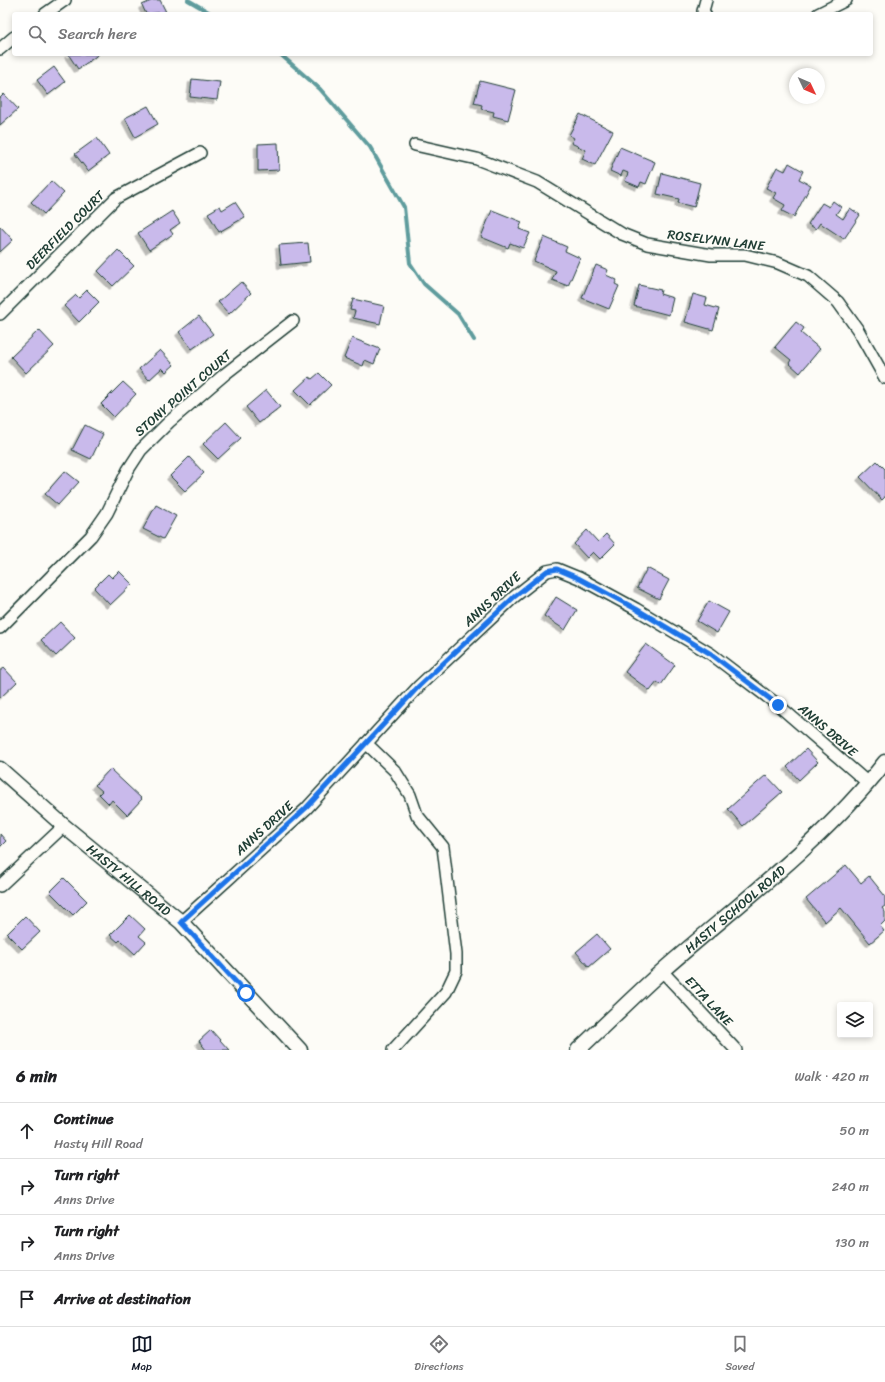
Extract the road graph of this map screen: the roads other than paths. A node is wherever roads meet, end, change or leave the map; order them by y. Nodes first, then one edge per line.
1 (65, 0) edge
2 (706, 0) edge
3 (846, 0) edge
4 (48, 12) edge
5 (704, 12) edge
6 (822, 12) edge
7 (12, 39) edge
8 (0, 49) edge
9 (415, 145) dead end
10 (200, 153) dead end
11 (0, 314) edge
12 (293, 321) dead end
13 (885, 378) edge
14 (0, 628) edge
15 (366, 743) junction
16 (885, 762) edge
17 (0, 769) edge
18 (868, 783) junction
19 (64, 826) junction
20 (0, 886) edge
21 (181, 922) junction
22 (662, 971) junction
23 (300, 1050) edge
24 (393, 1050) edge
25 (578, 1050) edge
26 (736, 1050) edge

1 - 4 street
2 - 5 street
3 - 6 street
7 - 8 street
9 - 13 street, ROSELYNN LANE
10 - 11 street, DEERFIELD COURT
12 - 14 street, STONY POINT COURT
15 - 18 street, ANNS DRIVE
15 - 21 street, ANNS DRIVE
15 - 24 street
16 - 18 street, HASTY SCHOOL ROAD
17 - 19 street, HASTY HILL ROAD
18 - 22 street, HASTY SCHOOL ROAD
19 - 20 street
19 - 21 street, HASTY HILL ROAD
21 - 23 street, HASTY HILL ROAD
22 - 25 street, HASTY SCHOOL ROAD
22 - 26 street, ETTA LANE

